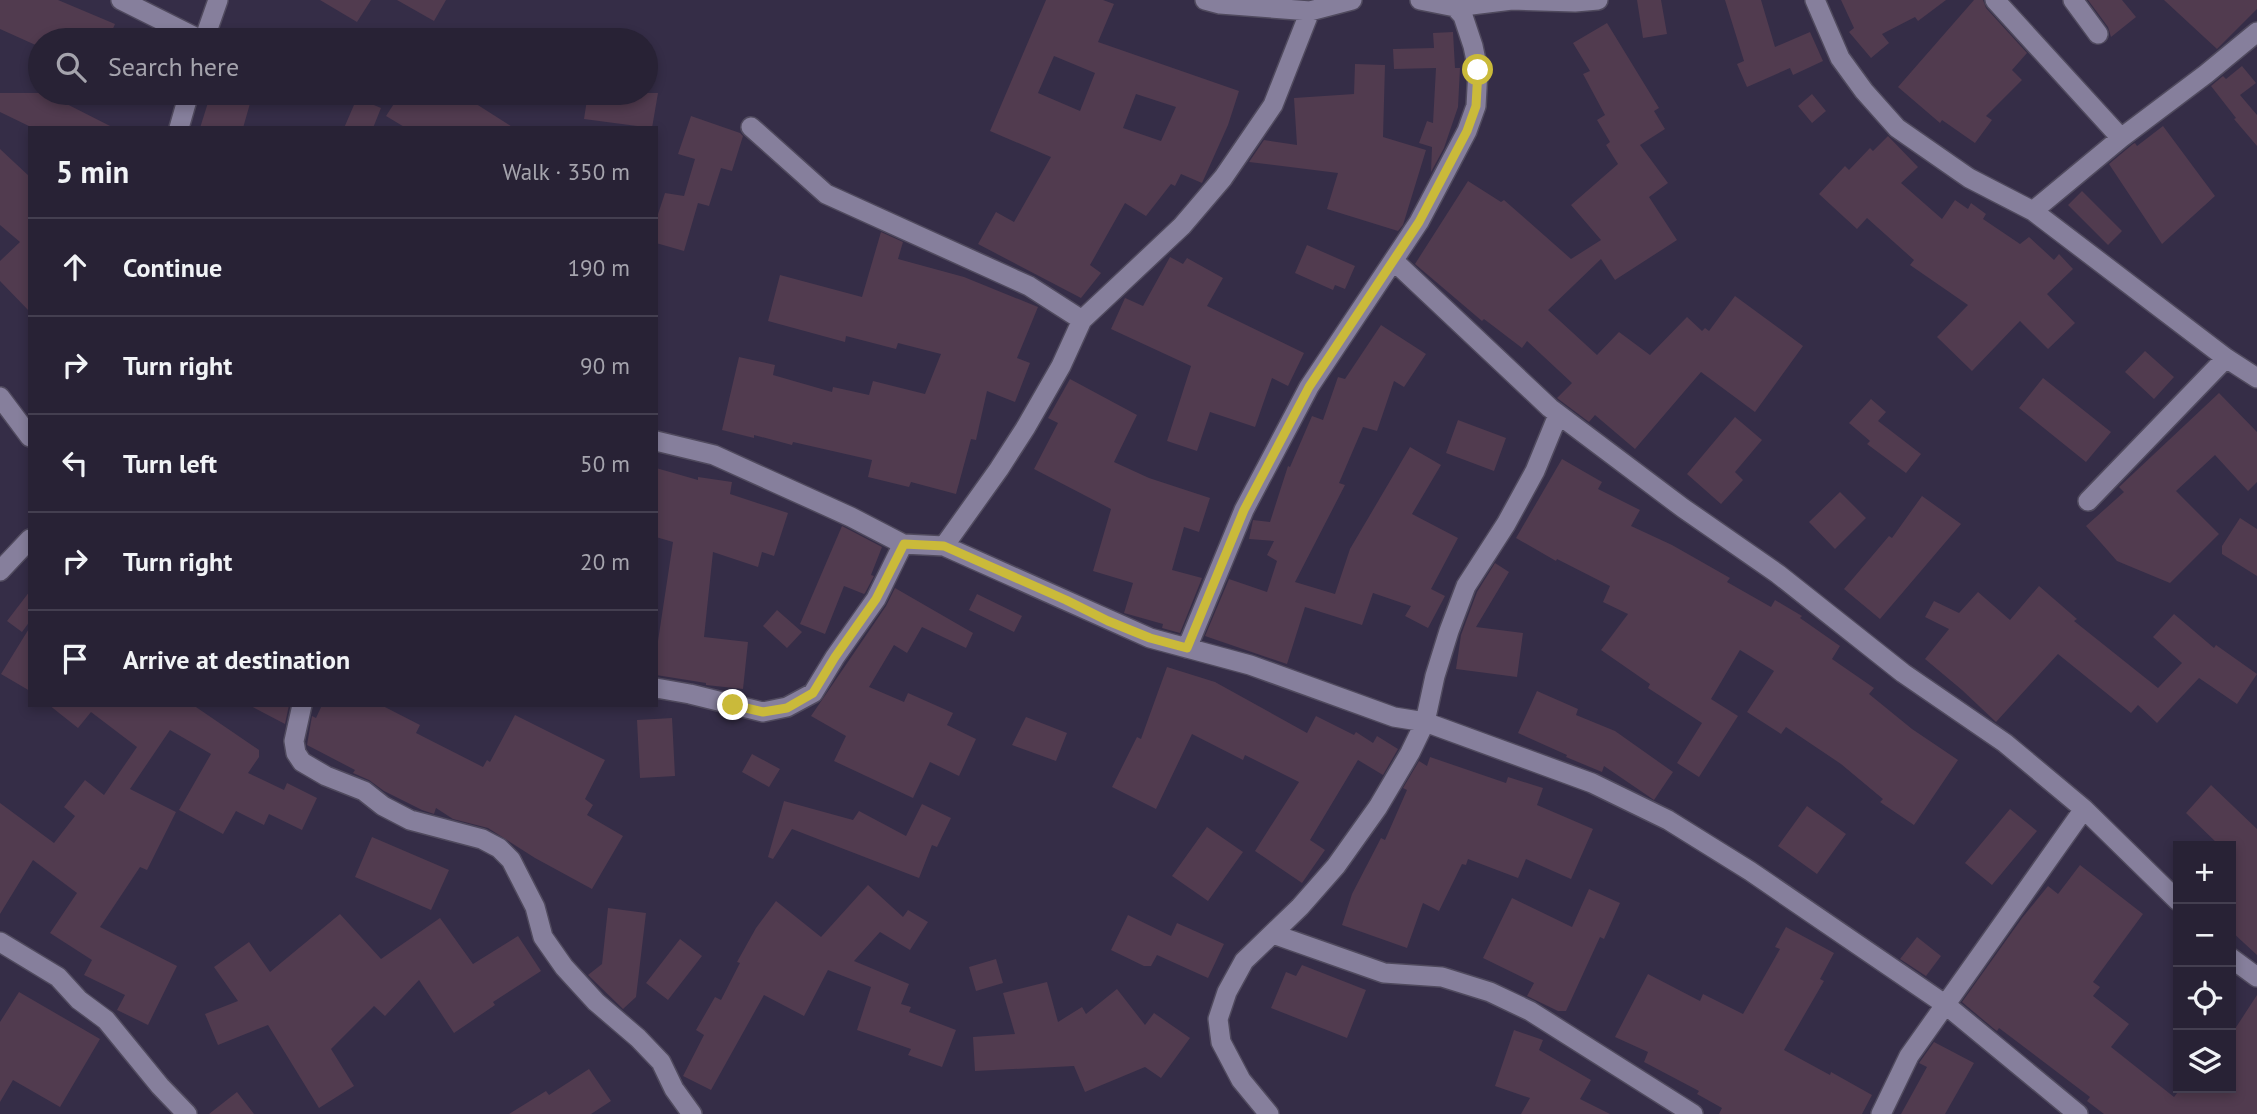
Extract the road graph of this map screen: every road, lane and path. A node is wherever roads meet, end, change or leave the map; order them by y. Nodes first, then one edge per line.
1 (121, 0) edge
2 (218, 0) edge
3 (1205, 0) edge
4 (1352, 0) edge
5 (1420, 0) edge
6 (1598, 0) edge
7 (1815, 0) edge
8 (1995, 0) edge
9 (2073, 0) edge
10 (1455, 7) junction
11 (1310, 11) junction
12 (178, 28) edge
13 (208, 28) edge
14 (2257, 32) edge
15 (2098, 34) dead end
16 (185, 105) edge
17 (179, 126) edge
18 (751, 127) dead end
19 (2121, 138) junction
20 (2033, 211) junction
21 (1394, 261) junction
22 (1082, 320) junction
23 (2226, 358) junction
24 (2257, 378) edge
25 (0, 397) edge
26 (1558, 415) junction
27 (28, 434) edge
28 (658, 441) edge
29 (2088, 501) dead end
30 (28, 541) edge
31 (904, 544) junction
32 (944, 546) junction
33 (0, 571) edge
34 (1187, 648) junction
35 (658, 688) edge
36 (302, 707) edge
37 (1426, 722) junction
38 (2084, 808) junction
39 (2173, 896) edge
40 (1273, 934) junction
41 (0, 942) edge
42 (2236, 962) edge
43 (2257, 977) edge
44 (1946, 1004) junction
45 (187, 1114) edge
46 (692, 1114) edge
47 (1269, 1114) edge
48 (1693, 1114) edge
49 (1881, 1114) edge
50 (2078, 1114) edge

1 - 12 street
2 - 13 street
3 - 11 street
4 - 11 street
5 - 10 street
6 - 10 street
7 - 20 street
8 - 19 street
9 - 15 street
10 - 21 street
11 - 22 street
14 - 19 street
16 - 17 street
18 - 22 street
19 - 20 street
20 - 23 street
21 - 26 street
21 - 34 street
22 - 32 street
23 - 24 street
23 - 29 street
25 - 27 street
26 - 37 street
26 - 38 street
28 - 31 street
30 - 33 street
31 - 32 street
31 - 35 street
32 - 34 street
34 - 37 street
36 - 46 street
37 - 40 street
37 - 44 street
38 - 39 street
38 - 44 street
40 - 47 street
40 - 48 street
41 - 45 street
42 - 43 street
44 - 49 street
44 - 50 street

